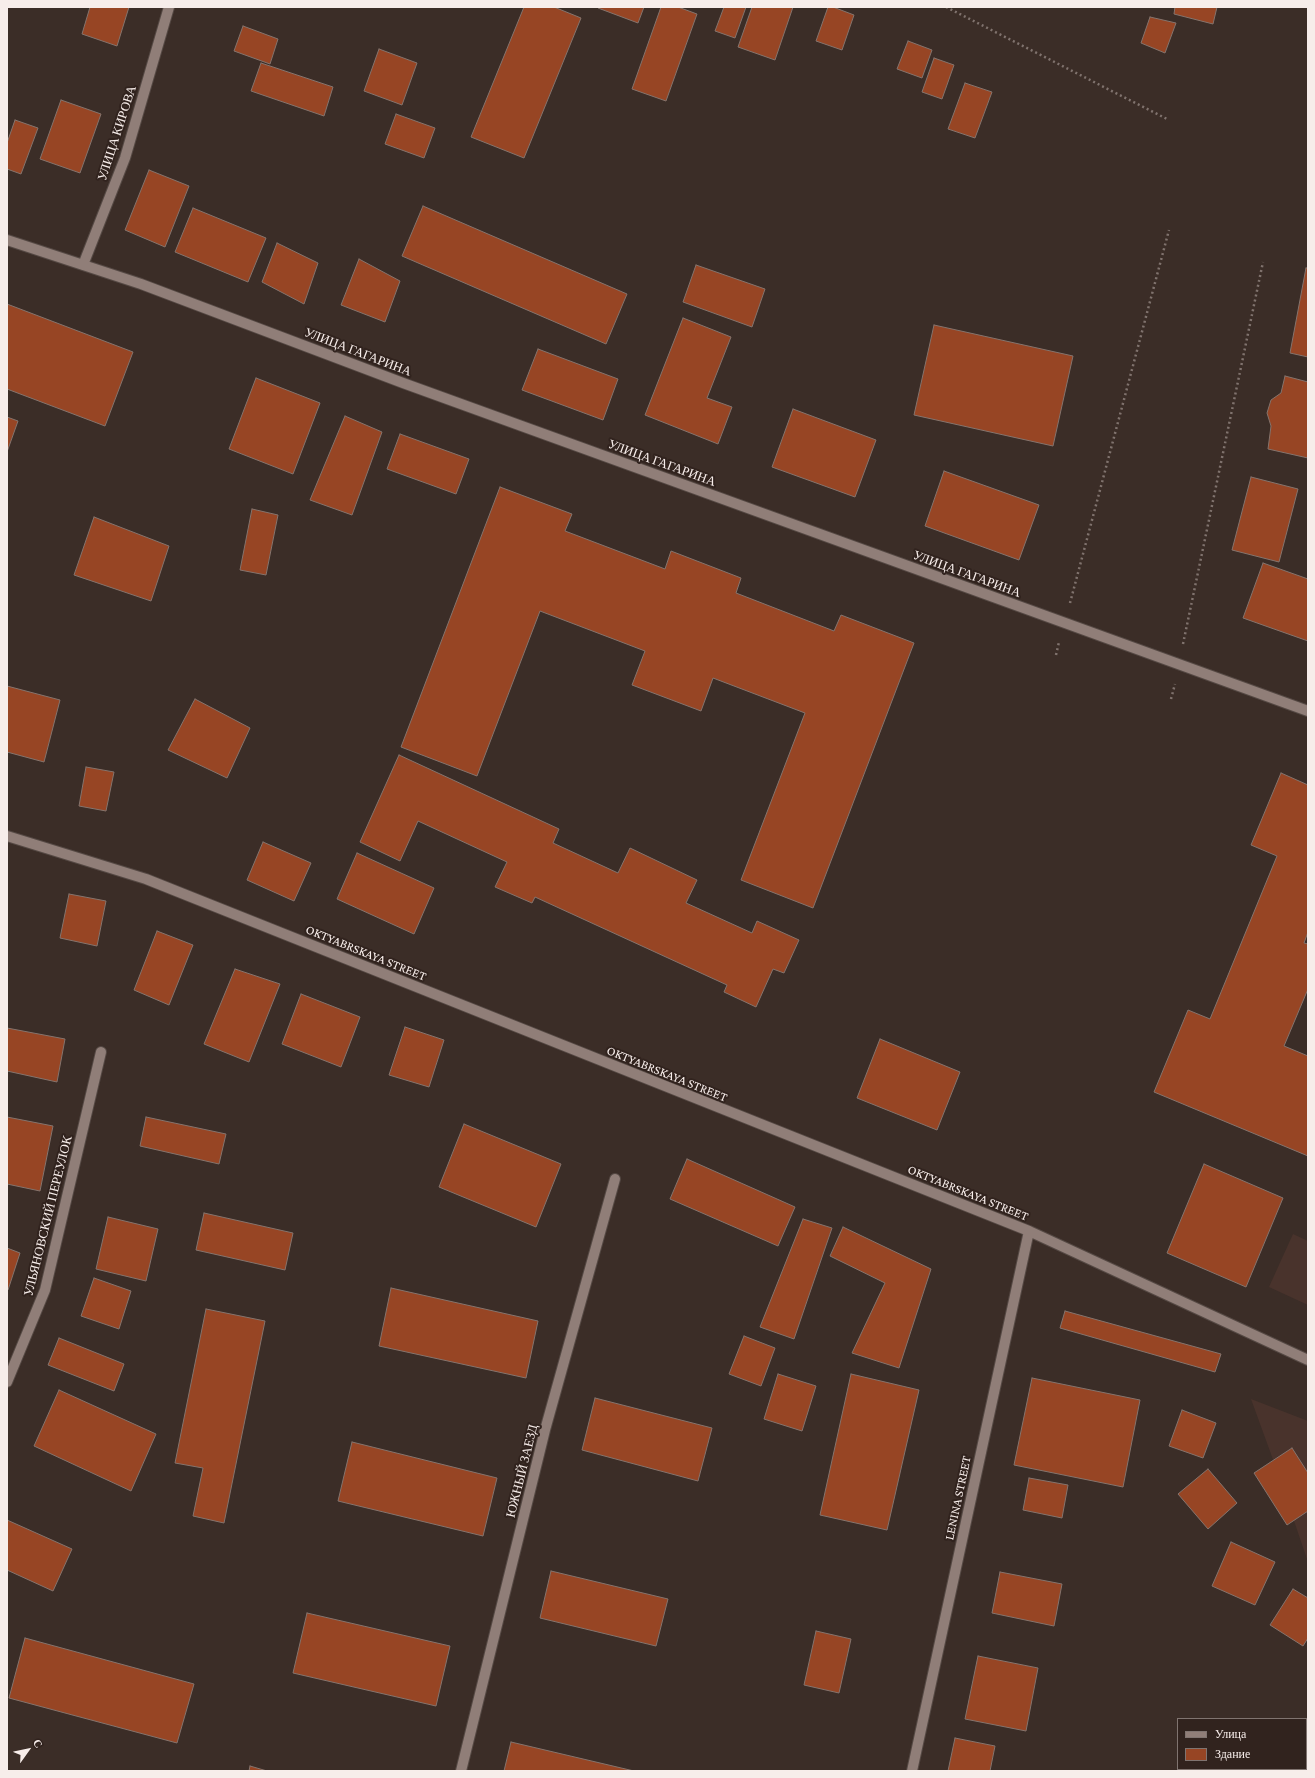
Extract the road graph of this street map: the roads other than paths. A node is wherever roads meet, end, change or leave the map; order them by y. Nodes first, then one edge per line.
1 (169, 7) edge
2 (7, 240) edge
3 (83, 265) junction
4 (1308, 711) edge
5 (7, 836) edge
6 (101, 1052) dead end
7 (615, 1179) dead end
8 (1029, 1231) junction
9 (1308, 1360) edge
10 (7, 1382) edge
11 (461, 1771) edge
12 (912, 1771) edge

1 - 3 street, УЛИЦА КИРОВА
2 - 3 street, УЛИЦА ГАГАРИНА
3 - 4 street, УЛИЦА ГАГАРИНА
5 - 8 street, OKTYABRSKAYA STREET
6 - 10 street, УЛЬЯНОВСКИЙ ПЕРЕУЛОК
7 - 11 street, ЮЖНЫЙ ЗАЕЗД
8 - 9 street, OKTYABRSKAYA STREET
8 - 12 street, LENINA STREET

